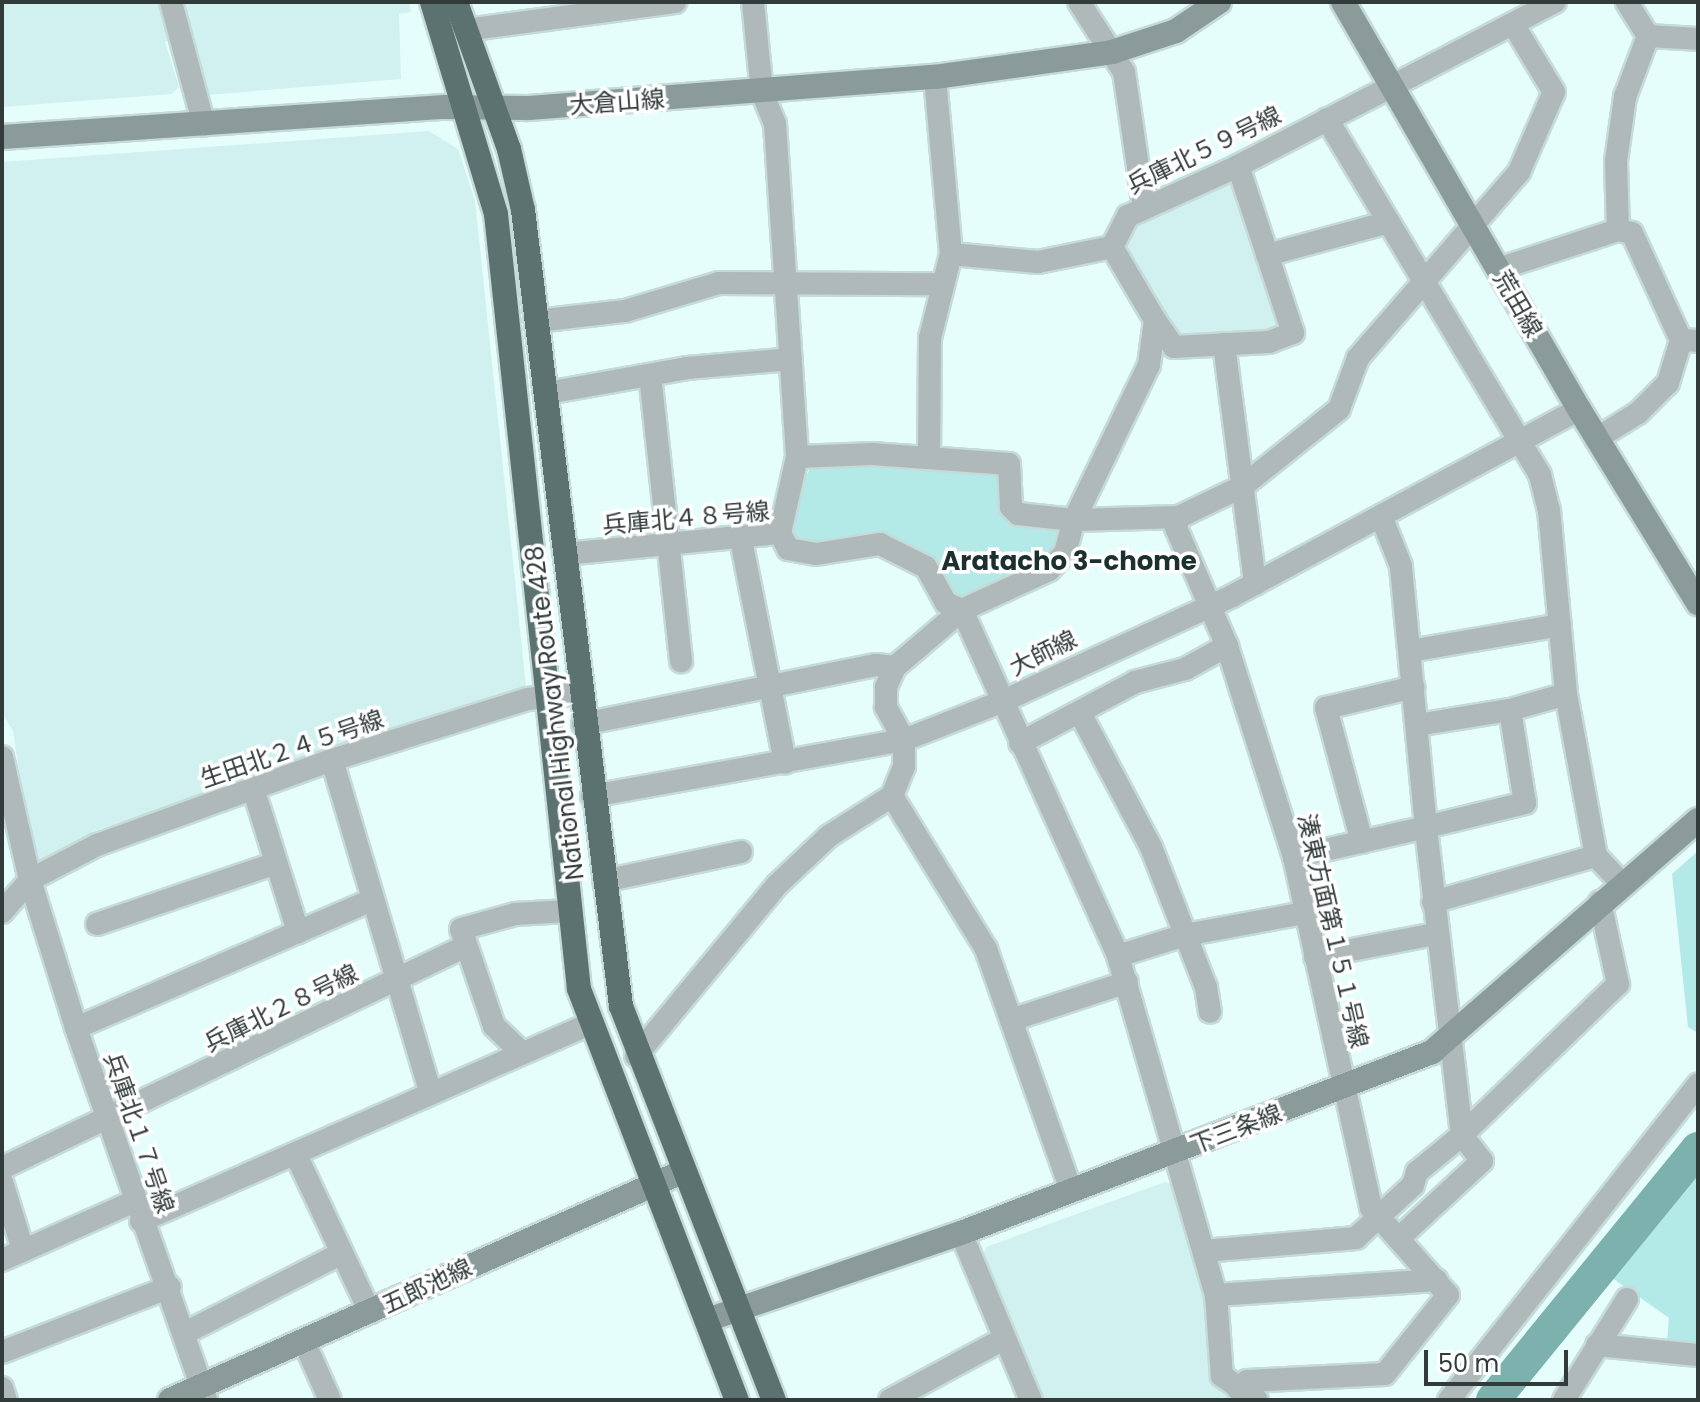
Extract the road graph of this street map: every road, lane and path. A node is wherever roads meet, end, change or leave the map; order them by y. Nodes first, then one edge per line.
1 (171, 2) edge
2 (432, 2) edge
3 (456, 2) edge
4 (675, 2) edge
5 (753, 2) edge
6 (1079, 2) edge
7 (1219, 2) edge
8 (1343, 2) edge
9 (1555, 2) edge
10 (1627, 2) edge
11 (1523, 13) edge
12 (466, 30) junction
13 (1648, 36) junction
14 (1698, 39) edge
15 (1112, 52) junction
16 (935, 77) junction
17 (1393, 85) junction
18 (762, 92) junction
19 (494, 105) junction
20 (465, 106) junction
21 (1327, 119) junction
22 (204, 125) junction
23 (2, 137) edge
24 (1238, 166) junction
25 (1144, 208) junction
26 (1389, 222) junction
27 (1472, 224) junction
28 (1618, 230) junction
29 (1112, 247) junction
30 (951, 254) junction
31 (1267, 255) junction
32 (1498, 269) junction
33 (1424, 280) junction
34 (786, 284) junction
35 (940, 284) junction
36 (1155, 320) junction
37 (537, 321) junction
38 (1690, 340) edge
39 (1224, 344) junction
40 (791, 359) junction
41 (650, 375) junction
42 (547, 393) junction
43 (1579, 409) junction
44 (1596, 439) junction
45 (1521, 441) junction
46 (797, 457) junction
47 (929, 457) junction
48 (1243, 486) junction
49 (1381, 516) junction
50 (1179, 517) junction
51 (1074, 520) junction
52 (780, 533) junction
53 (741, 540) junction
54 (670, 545) junction
55 (565, 554) junction
56 (1255, 584) junction
57 (1698, 603) edge
58 (1209, 605) junction
59 (962, 610) junction
60 (1560, 625) junction
61 (1227, 646) junction
62 (1410, 651) junction
63 (681, 661) dead end
64 (895, 667) junction
65 (770, 685) junction
66 (1414, 687) junction
67 (579, 693) junction
68 (1566, 694) junction
69 (546, 696) junction
70 (1001, 702) junction
71 (1510, 710) junction
72 (1080, 713) junction
73 (583, 724) junction
74 (1417, 725) junction
75 (904, 740) junction
76 (1020, 743) junction
77 (2, 757) edge
78 (332, 760) junction
79 (785, 763) junction
80 (253, 788) junction
81 (592, 796) junction
82 (892, 796) junction
83 (1698, 820) edge
84 (1426, 827) junction
85 (1362, 842) junction
86 (741, 852) dead end
87 (1596, 856) junction
88 (1294, 857) junction
89 (276, 863) junction
90 (30, 880) junction
91 (604, 881) junction
92 (1621, 883) junction
93 (372, 900) junction
94 (1433, 902) junction
95 (1600, 902) junction
96 (568, 911) junction
97 (2, 912) edge
98 (1304, 913) junction
99 (97, 924) dead end
100 (298, 932) junction
101 (1435, 934) junction
102 (1185, 935) junction
103 (466, 946) junction
104 (1118, 956) junction
105 (1315, 957) junction
106 (397, 981) junction
107 (1127, 982) junction
108 (1210, 1012) dead end
109 (1011, 1020) junction
110 (590, 1024) junction
111 (76, 1028) junction
112 (1447, 1037) junction
113 (522, 1053) junction
114 (636, 1056) junction
115 (1698, 1085) edge
116 (1341, 1088) junction
117 (430, 1091) junction
118 (106, 1121) junction
119 (1462, 1135) junction
120 (1176, 1152) junction
121 (296, 1155) junction
122 (2, 1168) edge
123 (684, 1171) junction
124 (2, 1182) edge
125 (653, 1183) junction
126 (1071, 1191) junction
127 (137, 1212) junction
128 (1379, 1218) junction
129 (961, 1233) junction
130 (1399, 1238) junction
131 (23, 1250) junction
132 (1204, 1251) junction
133 (342, 1253) junction
134 (2, 1260) edge
135 (1436, 1280) junction
136 (170, 1287) junction
137 (1216, 1295) junction
138 (1627, 1299) dead end
139 (738, 1309) junction
140 (370, 1312) junction
141 (707, 1320) junction
142 (185, 1333) junction
143 (1004, 1339) junction
144 (305, 1344) junction
145 (1597, 1345) junction
146 (2, 1352) edge
147 (1698, 1355) edge
148 (2, 1388) edge
149 (203, 1393) edge
150 (1247, 1394) edge
151 (730, 1397) edge
152 (1567, 1399) edge
153 (6, 1400) edge
154 (170, 1400) edge
155 (330, 1400) edge
156 (774, 1400) edge
157 (890, 1400) edge
158 (1031, 1400) edge
159 (1449, 1400) edge

1 - 22 street
2 - 20 highway, National Highway Route 428
3 - 12 highway, National Highway Route 428
4 - 12 street
5 - 18 street
6 - 15 street
7 - 15 street, 大倉山線
8 - 17 street, 荒田線
9 - 11 street, 兵庫北５９号線
10 - 13 street
11 - 17 street, 兵庫北５９号線
11 - 27 street
12 - 19 highway, National Highway Route 428
13 - 14 street
13 - 28 street
15 - 16 street, 大倉山線
15 - 25 street
16 - 18 street, 大倉山線
16 - 30 street
17 - 21 street, 兵庫北５９号線
17 - 27 street, 荒田線
18 - 19 street, 大倉山線
18 - 34 street
19 - 20 street, 大倉山線
19 - 37 highway, National Highway Route 428
20 - 22 street, 大倉山線
20 - 69 highway, National Highway Route 428
21 - 24 street, 兵庫北５９号線
21 - 26 street
22 - 23 street, 大倉山線
24 - 25 street, 兵庫北５９号線
24 - 31 street
25 - 29 street, 兵庫北５９号線
26 - 31 street
26 - 33 street
27 - 32 street, 荒田線
27 - 33 street
28 - 32 street
28 - 38 street
29 - 30 street
29 - 36 street
30 - 35 street
31 - 39 street
32 - 43 street, 荒田線
33 - 45 street
33 - 48 street
34 - 35 street
34 - 37 street
34 - 40 street
35 - 47 street
36 - 39 street
36 - 51 street
37 - 42 highway, National Highway Route 428
38 - 44 street
39 - 48 street
40 - 41 street
40 - 46 street
41 - 42 street
41 - 54 street
42 - 55 highway, National Highway Route 428
43 - 44 street, 荒田線
43 - 45 street, 大師線
44 - 57 street, 荒田線
45 - 49 street, 大師線
45 - 60 street
46 - 47 street
46 - 52 street
47 - 51 street
48 - 50 street
48 - 56 street
49 - 56 street, 大師線
49 - 62 street
50 - 51 street
50 - 58 street, 湊東方面第１５１号線
51 - 59 street
52 - 53 street, 兵庫北４８号線
52 - 59 street, 兵庫北４８号線
53 - 54 street, 兵庫北４８号線
53 - 65 street
54 - 55 street, 兵庫北４８号線
54 - 63 street
55 - 67 highway, National Highway Route 428
56 - 58 street, 大師線
58 - 61 street, 湊東方面第１５１号線
58 - 70 street, 大師線
59 - 64 street
59 - 70 street, 兵庫北４８号線
60 - 62 street
60 - 68 street
61 - 72 street
61 - 88 street, 湊東方面第１５１号線
62 - 66 street
64 - 65 street
64 - 75 street
65 - 73 street
65 - 79 street
66 - 74 street
66 - 85 street
67 - 69 street, 生田北２４５号線
67 - 73 highway, National Highway Route 428
68 - 71 street
68 - 87 street
69 - 78 street, 生田北２４５号線
69 - 96 highway, National Highway Route 428
70 - 75 street, 大師線
70 - 76 street, 兵庫北４８号線
71 - 74 street
71 - 84 street
72 - 76 street
72 - 102 street
73 - 81 highway, National Highway Route 428
74 - 84 street
75 - 79 street, 大師線
75 - 82 street
76 - 104 street, 兵庫北４８号線
77 - 90 street, 兵庫北１７号線
78 - 80 street, 生田北２４５号線
78 - 93 street
79 - 81 street, 大師線
80 - 89 street
80 - 90 street, 生田北２４５号線
81 - 91 highway, National Highway Route 428
82 - 109 street
82 - 114 street
83 - 92 street, 下三条線
84 - 85 street
84 - 94 street
85 - 88 street
86 - 91 street
87 - 92 street
87 - 94 street
88 - 98 street, 湊東方面第１５１号線
89 - 99 street
89 - 100 street
90 - 97 street
90 - 111 street, 兵庫北１７号線
91 - 114 highway, National Highway Route 428
92 - 95 street, 下三条線
93 - 100 street
93 - 106 street
94 - 101 street
95 - 112 street, 下三条線
95 - 119 street
96 - 103 street, 兵庫北２８号線
96 - 110 highway, National Highway Route 428
98 - 102 street
98 - 105 street, 湊東方面第１５１号線
100 - 111 street
101 - 105 street
101 - 112 street
102 - 104 street
102 - 108 street
103 - 106 street, 兵庫北２８号線
103 - 113 street
104 - 107 street, 兵庫北４８号線
105 - 116 street, 湊東方面第１５１号線
106 - 117 street
106 - 118 street, 兵庫北２８号線
107 - 109 street
107 - 120 street, 兵庫北４８号線
109 - 126 street
110 - 113 street
110 - 125 highway, National Highway Route 428
111 - 118 street, 兵庫北１７号線
112 - 116 street, 下三条線
112 - 119 street
113 - 117 street
114 - 123 highway, National Highway Route 428
115 - 159 street
116 - 120 street, 下三条線
116 - 128 street, 湊東方面第１５１号線
117 - 121 street
118 - 122 street, 兵庫北２８号線
118 - 127 street, 兵庫北１７号線
119 - 128 street
119 - 130 street
120 - 126 street, 下三条線
120 - 132 street, 兵庫北４８号線
121 - 127 street
121 - 133 street
123 - 125 street, 五郎池線
123 - 139 highway, National Highway Route 428
124 - 131 street
125 - 140 street, 五郎池線
125 - 141 highway, National Highway Route 428
126 - 129 street, 下三条線
127 - 131 street
127 - 136 street, 兵庫北１７号線
128 - 130 street
128 - 132 street
129 - 139 street, 下三条線
129 - 143 street
130 - 135 street
131 - 134 street
132 - 137 street, 兵庫北４８号線
133 - 140 street
133 - 142 street
135 - 137 street
135 - 150 street
136 - 142 street, 兵庫北１７号線
136 - 146 street
137 - 150 street, 兵庫北４８号線
138 - 145 street
139 - 141 street, 下三条線
139 - 156 highway, National Highway Route 428
140 - 144 street, 五郎池線
141 - 151 highway, National Highway Route 428
142 - 149 street, 兵庫北１７号線
143 - 157 street
143 - 158 street
144 - 149 street, 五郎池線
144 - 155 street
145 - 147 street
145 - 152 street
148 - 153 street
149 - 154 street, 五郎池線

